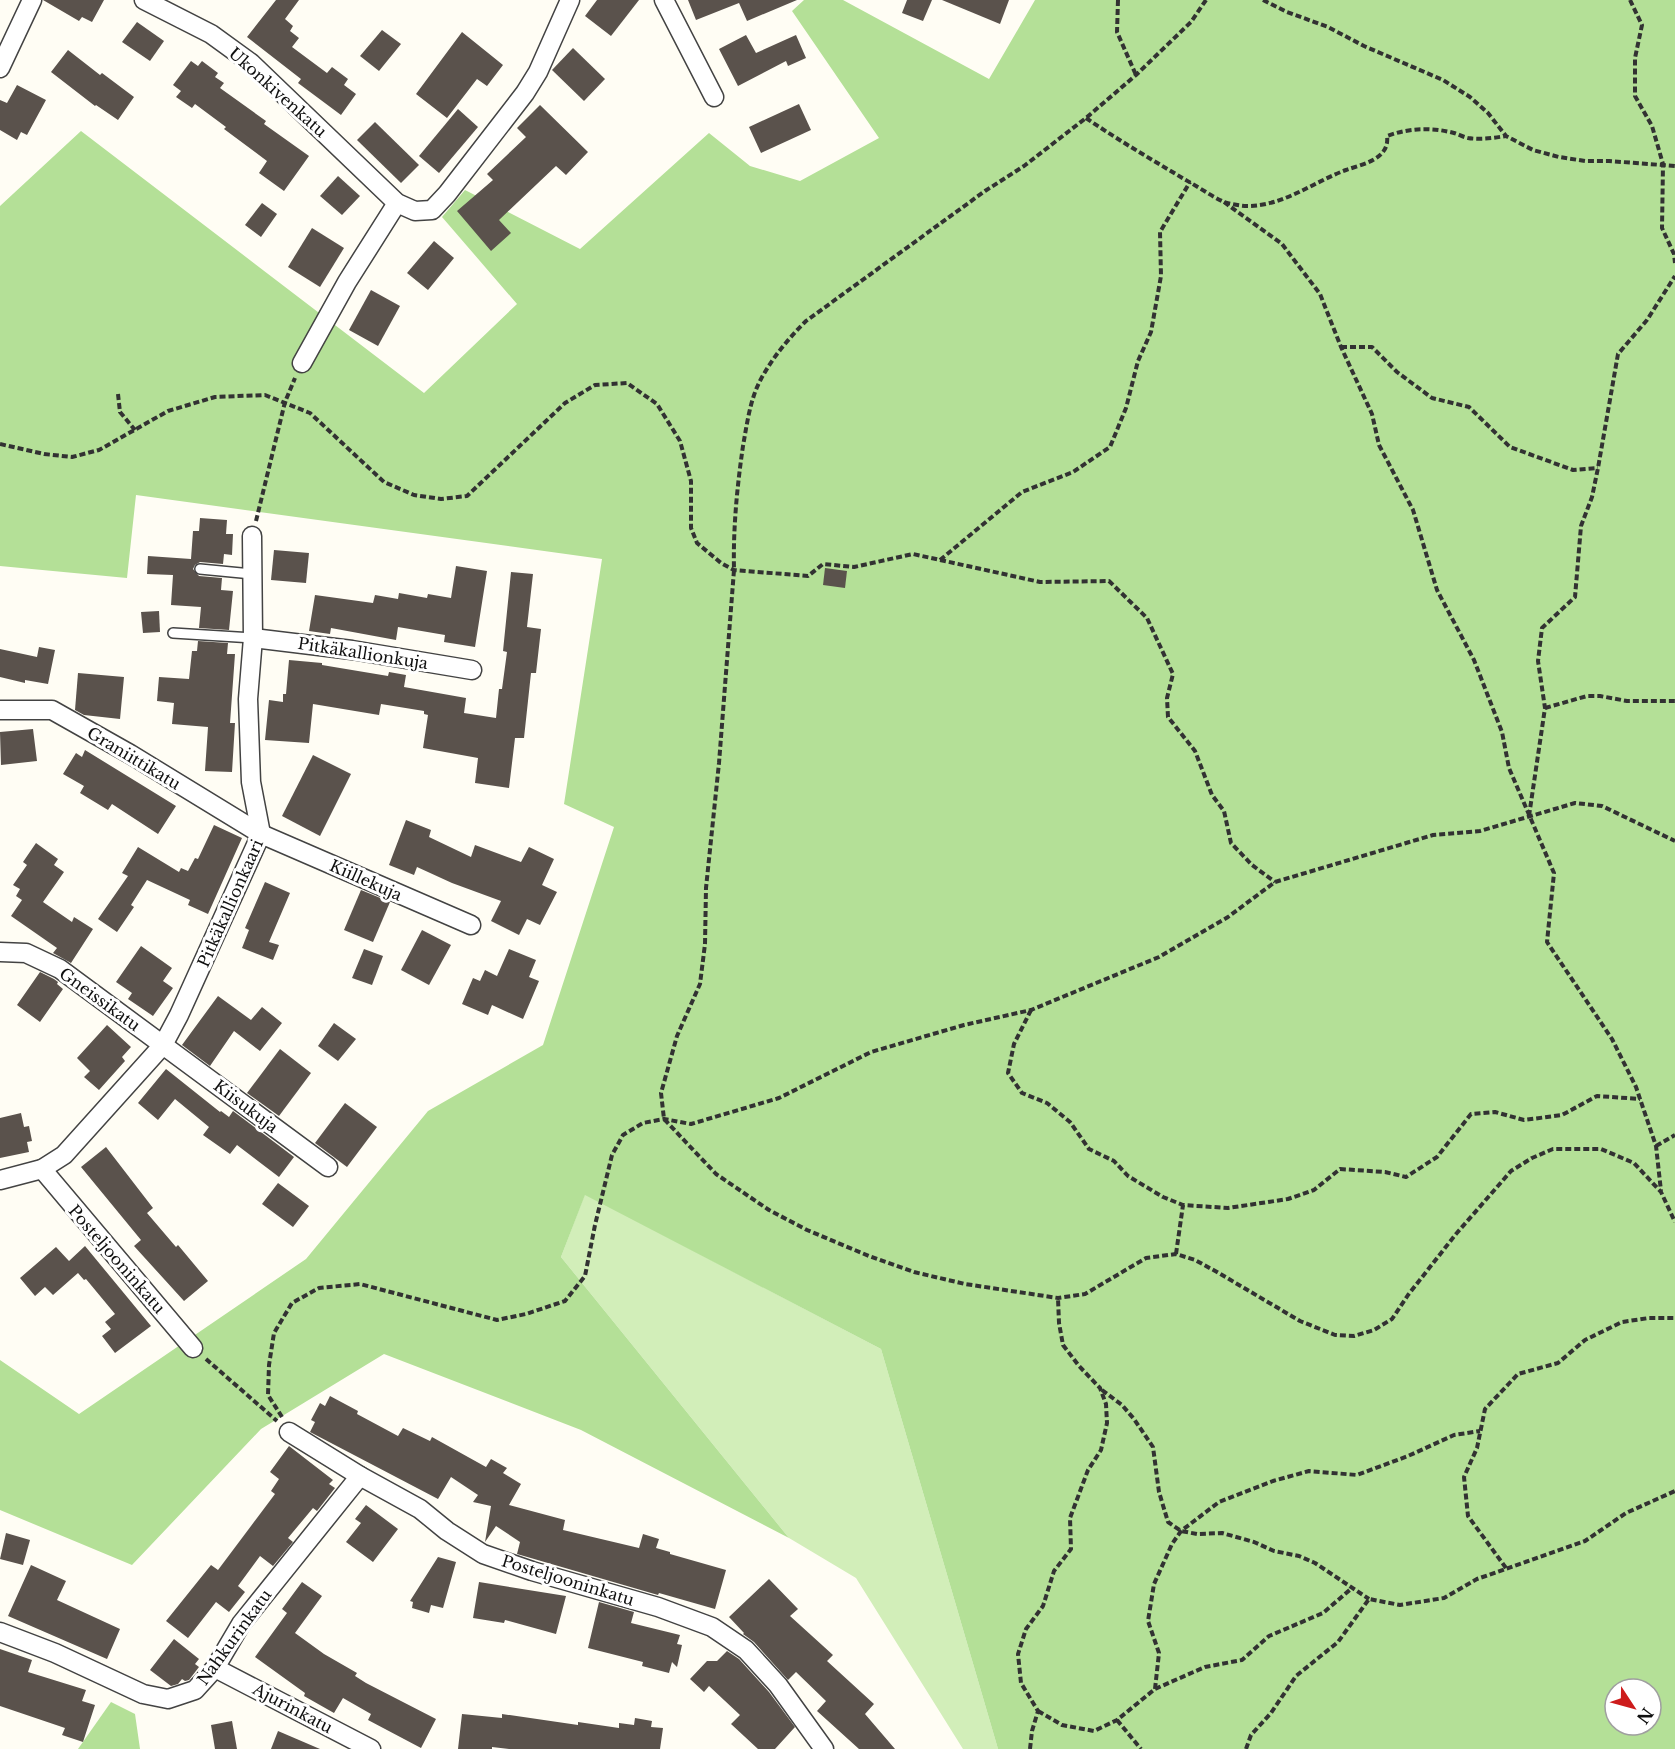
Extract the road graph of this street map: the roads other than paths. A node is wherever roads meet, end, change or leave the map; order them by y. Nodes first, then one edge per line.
1 (32, 0) edge
2 (144, 0) edge
3 (570, 0) edge
4 (664, 0) edge
5 (0, 68) edge
6 (714, 97) dead end
7 (397, 203) junction
8 (302, 363) road end
9 (252, 536) road end
10 (200, 569) dead end
11 (252, 574) junction
12 (173, 633) dead end
13 (253, 638) junction
14 (472, 670) dead end
15 (0, 710) edge
16 (261, 834) junction
17 (471, 925) dead end
18 (0, 952) edge
19 (163, 1045) junction
20 (328, 1167) dead end
21 (42, 1169) junction
22 (0, 1180) edge
23 (193, 1348) road end
24 (289, 1432) road end
25 (360, 1476) junction
26 (0, 1632) edge
27 (215, 1668) junction
28 (371, 1749) edge
29 (825, 1749) edge

1 - 5 street
2 - 7 street, Ukonkivenkatu
3 - 7 street, Ukonkivenkatu
4 - 6 street
7 - 8 street
9 - 11 street, Pitkäkallionkaari
10 - 11 lane
11 - 13 street, Pitkäkallionkaari
12 - 13 lane
13 - 14 street, Pitkäkallionkuja
13 - 16 street, Pitkäkallionkaari
15 - 16 street, Graniittikatu
16 - 17 street, Kiillekuja
16 - 19 street, Pitkäkallionkaari
18 - 19 street, Gneissikatu
19 - 20 street, Kiisukuja
19 - 21 street, Pitkäkallionkaari
21 - 22 street, Pitkäkallionkaari
21 - 23 street, Posteljooninkatu
24 - 25 street, Posteljooninkatu
25 - 27 street, Nahkurinkatu
25 - 29 street, Posteljooninkatu
26 - 27 street, Nahkurinkatu
27 - 28 street, Ajurinkatu

